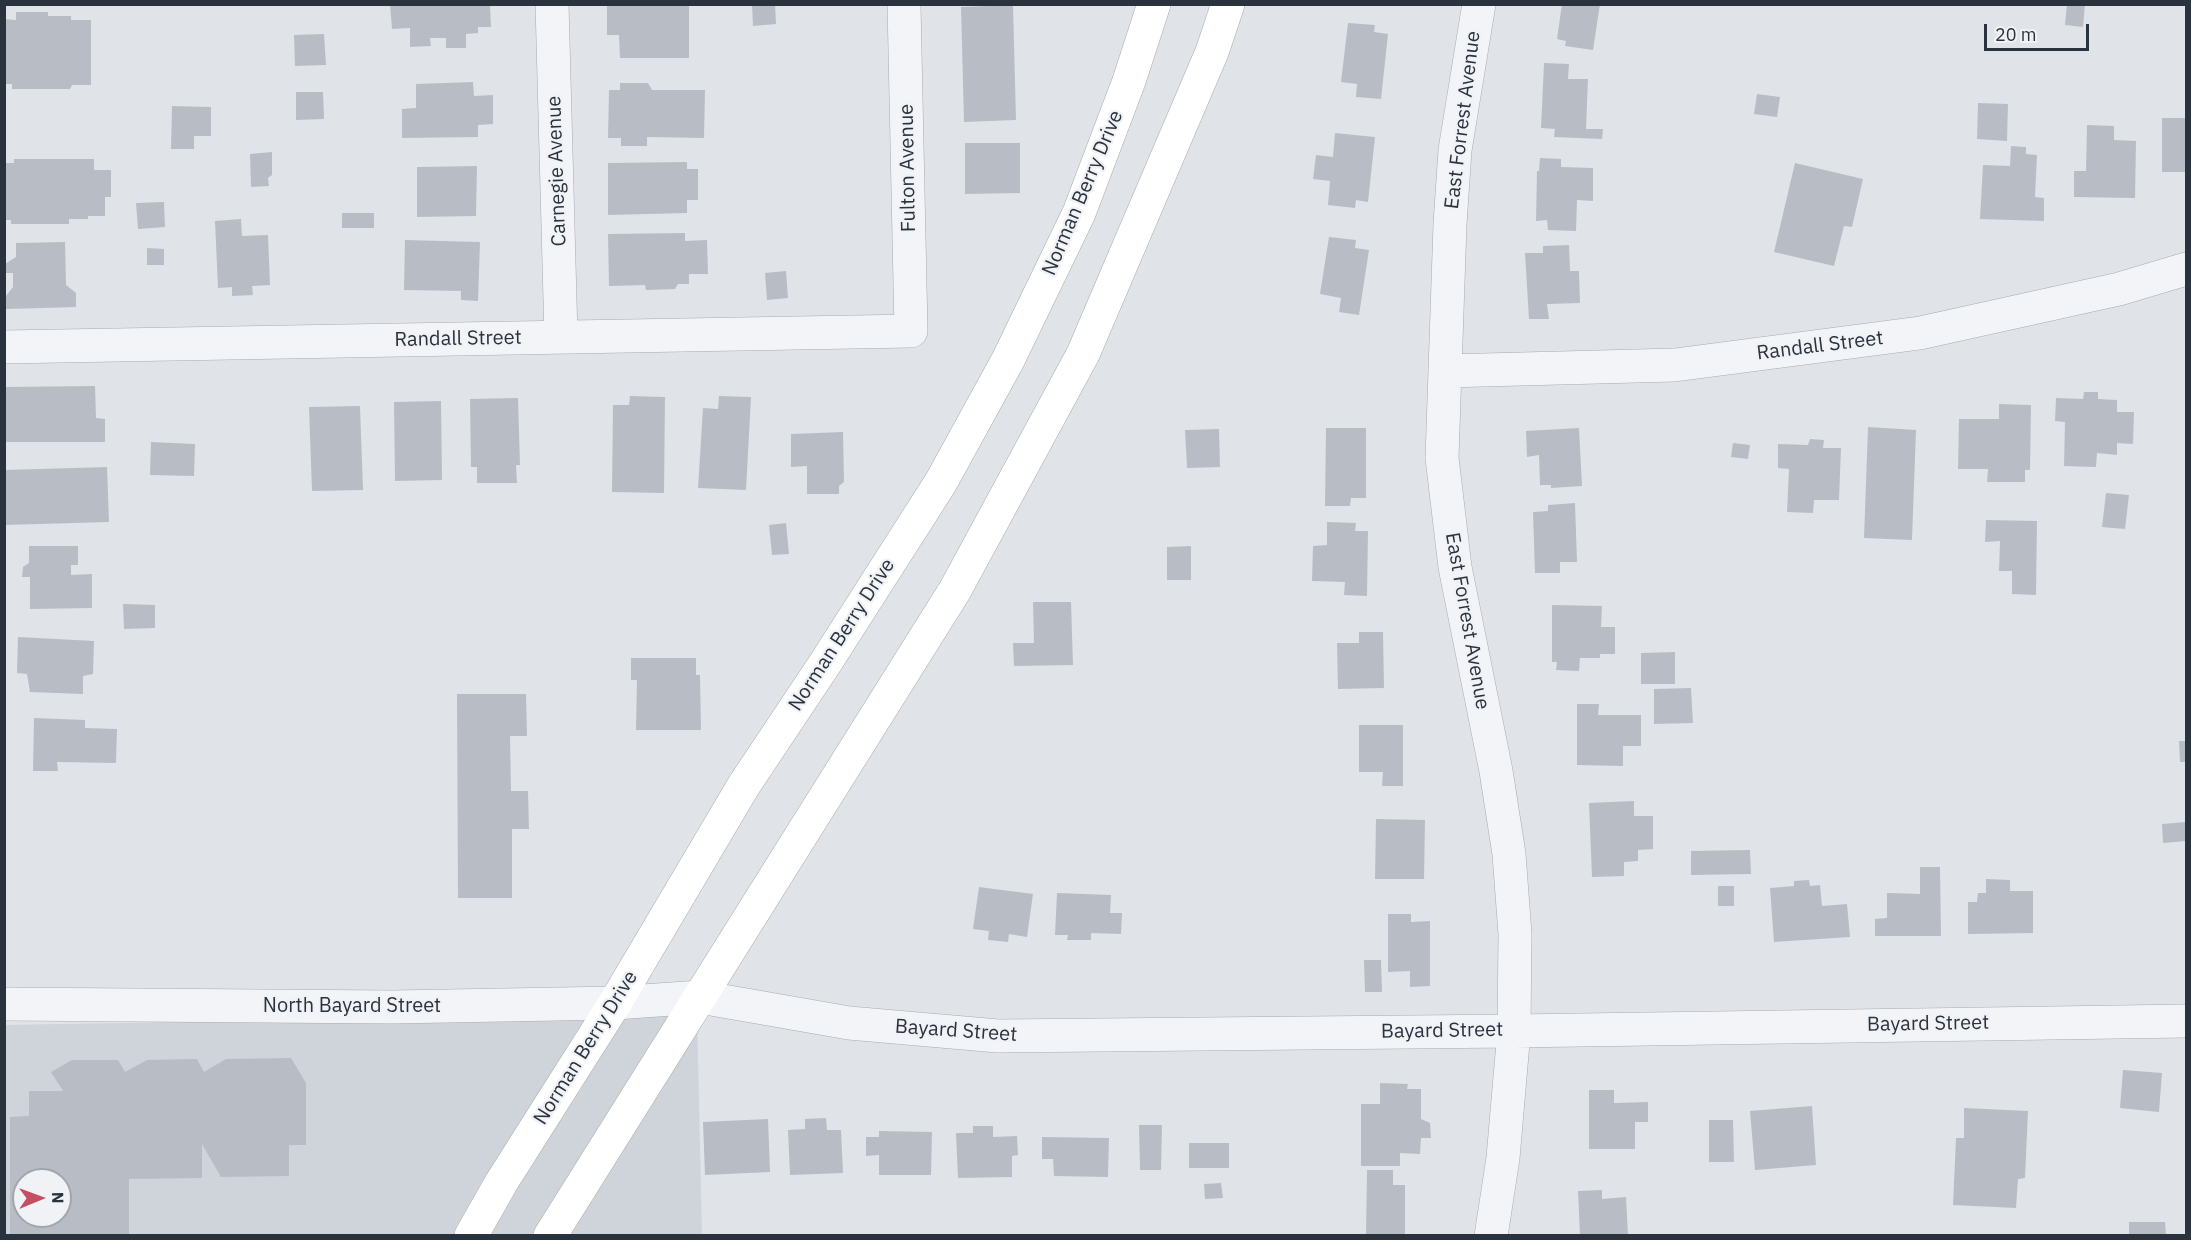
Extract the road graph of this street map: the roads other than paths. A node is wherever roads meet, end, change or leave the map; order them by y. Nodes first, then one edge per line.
1 (552, 4) edge
2 (904, 4) edge
3 (1154, 4) edge
4 (1228, 4) edge
5 (1479, 4) edge
6 (2187, 269) edge
7 (911, 331) joint
8 (561, 338) junction
9 (4, 347) edge
10 (1445, 371) junction
11 (700, 997) junction
12 (615, 1003) junction
13 (4, 1004) edge
14 (2187, 1021) edge
15 (1514, 1031) junction
16 (471, 1236) edge
17 (550, 1236) edge
18 (1491, 1236) edge

1 - 8 street, Carnegie Avenue
2 - 7 street, Fulton Avenue
3 - 12 main road, Norman Berry Drive
4 - 11 main road
5 - 10 street, East Forrest Avenue
6 - 10 street, Randall Street
7 - 8 street, Randall Street
8 - 9 street, Randall Street
10 - 15 street, East Forrest Avenue
11 - 12 street, North Bayard Street
11 - 15 street, Bayard Street
11 - 17 main road
12 - 13 street, North Bayard Street
12 - 16 main road, Norman Berry Drive
14 - 15 street, Bayard Street
15 - 18 street, East Forrest Avenue

